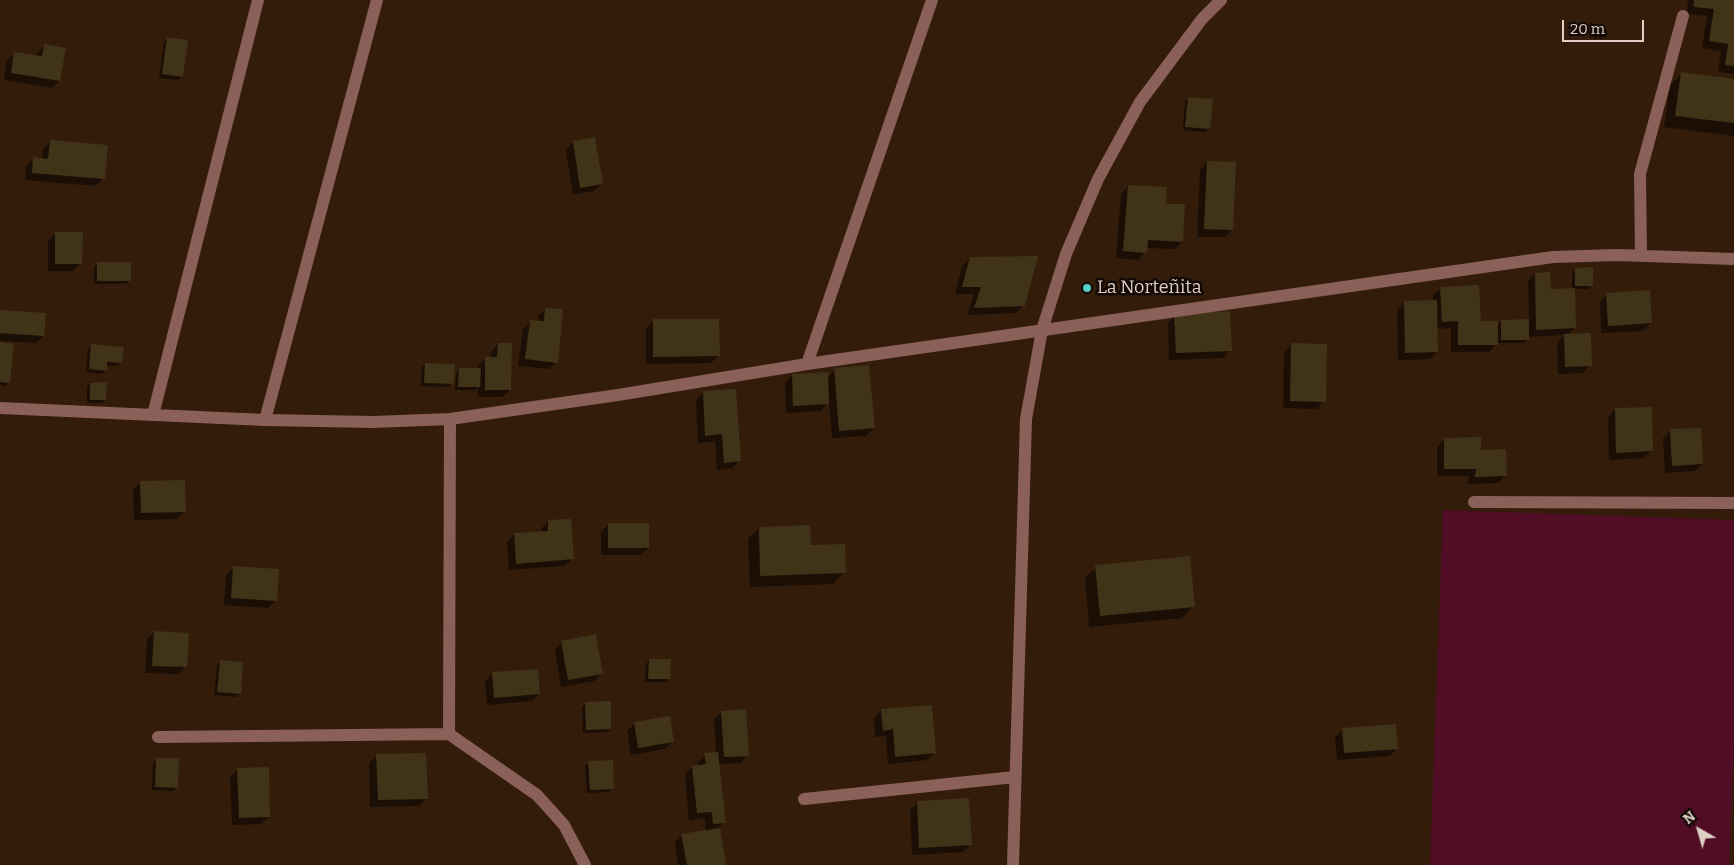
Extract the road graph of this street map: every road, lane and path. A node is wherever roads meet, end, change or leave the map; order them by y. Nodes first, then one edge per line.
1 (258, 0) edge
2 (377, 0) edge
3 (932, 0) edge
4 (1221, 0) edge
5 (1683, 16) dead end
6 (1641, 256) junction
7 (1734, 259) edge
8 (1042, 330) junction
9 (808, 364) junction
10 (0, 408) edge
11 (153, 414) junction
12 (450, 419) junction
13 (265, 420) junction
14 (1474, 502) dead end
15 (1734, 503) edge
16 (449, 734) junction
17 (158, 737) dead end
18 (1015, 777) junction
19 (804, 799) dead end
20 (585, 865) edge
21 (1013, 865) edge

1 - 11 street
2 - 13 street
3 - 9 street
4 - 8 street
5 - 6 street
6 - 7 street
6 - 8 street
8 - 9 street
8 - 18 street
9 - 12 street
10 - 11 street
11 - 13 street
12 - 13 street
12 - 16 street
14 - 15 street
16 - 17 street
16 - 20 street
18 - 19 street
18 - 21 street

